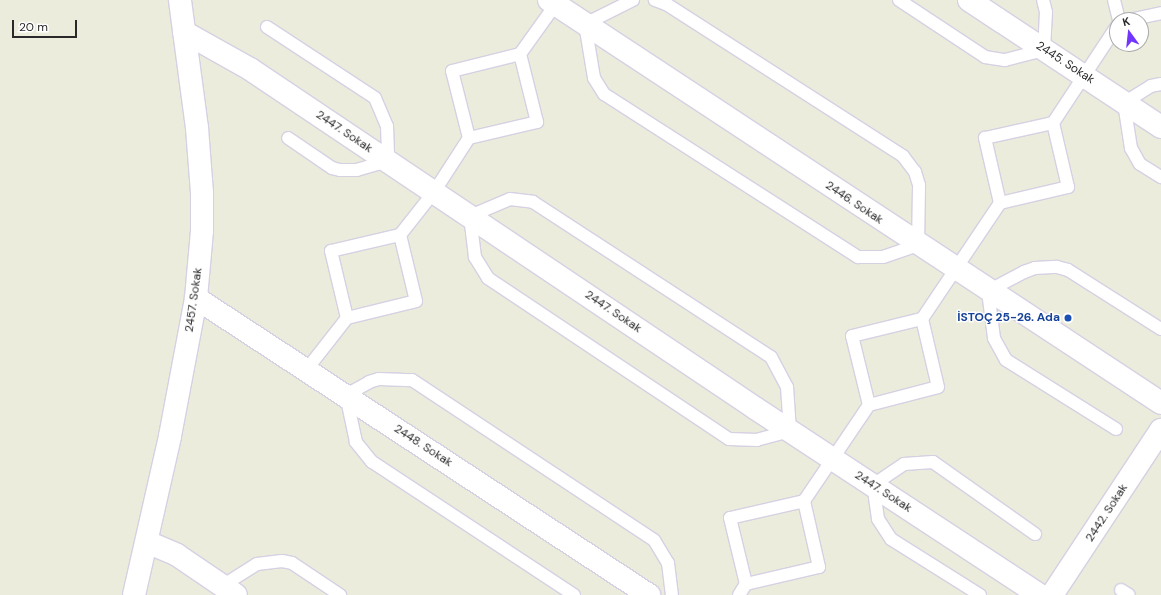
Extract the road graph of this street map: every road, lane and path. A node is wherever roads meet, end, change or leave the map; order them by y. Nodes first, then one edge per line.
1 (180, 0) edge
2 (633, 0) edge
3 (655, 0) edge
4 (899, 0) edge
5 (969, 0) edge
6 (1043, 0) edge
7 (1114, 0) edge
8 (554, 1) edge
9 (1117, 12) edge
10 (1161, 13) edge
11 (1149, 16) edge
12 (585, 24) junction
13 (267, 27) dead end
14 (184, 32) junction
15 (1109, 39) edge
16 (1044, 50) junction
17 (520, 54) junction
18 (1085, 77) junction
19 (1161, 84) edge
20 (1124, 103) junction
21 (1053, 123) junction
22 (1161, 127) edge
23 (288, 138) dead end
24 (469, 138) junction
25 (388, 161) junction
26 (1161, 177) edge
27 (434, 192) junction
28 (1000, 203) junction
29 (470, 216) junction
30 (400, 235) junction
31 (918, 245) junction
32 (955, 269) junction
33 (988, 290) junction
34 (196, 298) junction
35 (346, 318) junction
36 (922, 319) junction
37 (1161, 328) edge
38 (307, 369) junction
39 (346, 395) junction
40 (1161, 403) edge
41 (869, 404) junction
42 (1116, 429) dead end
43 (1161, 430) edge
44 (790, 431) junction
45 (833, 459) junction
46 (873, 485) junction
47 (804, 501) junction
48 (1035, 534) dead end
49 (147, 542) junction
50 (746, 584) junction
51 (227, 592) edge
52 (134, 595) edge
53 (340, 595) edge
54 (574, 595) edge
55 (649, 595) edge
56 (672, 595) edge
57 (739, 595) edge
58 (980, 595) edge
59 (1040, 595) edge
60 (1052, 595) edge

1 - 14 street, 2457. Sokak
2 - 12 lane
3 - 31 lane
4 - 16 lane
5 - 16 street, 2445. Sokak
6 - 16 lane
7 - 9 lane
8 - 12 street, 2446. Sokak
8 - 17 lane
10 - 11 lane
12 - 31 street, 2446. Sokak
12 - 31 lane
13 - 25 lane
14 - 25 street, 2447. Sokak
14 - 34 street, 2457. Sokak
15 - 18 lane
16 - 18 street, 2445. Sokak
17 - 24 lane
17 - 24 lane
18 - 20 street, 2445. Sokak
18 - 21 lane
19 - 20 lane
20 - 22 street, 2445. Sokak
20 - 26 lane
21 - 28 lane
21 - 28 lane
23 - 25 lane
24 - 27 lane
25 - 27 street, 2447. Sokak
27 - 29 street, 2447. Sokak
27 - 30 lane
28 - 32 lane
29 - 44 street, 2447. Sokak
29 - 44 lane
29 - 44 lane
30 - 35 lane
30 - 35 lane
31 - 32 street, 2446. Sokak
32 - 33 street, 2446. Sokak
32 - 36 lane
33 - 37 lane
33 - 40 street, 2446. Sokak
33 - 42 lane
34 - 38 street, 2448. Sokak
34 - 49 street, 2457. Sokak
35 - 38 lane
36 - 41 lane
36 - 41 lane
38 - 39 street, 2448. Sokak
39 - 54 lane
39 - 55 street, 2448. Sokak
39 - 56 lane
41 - 45 lane
43 - 60 street, 2442. Sokak
44 - 45 street, 2447. Sokak
45 - 46 street, 2447. Sokak
45 - 47 lane
46 - 48 lane
46 - 58 lane
46 - 59 street, 2447. Sokak
47 - 50 lane
47 - 50 lane
49 - 51 street
49 - 52 street, 2457. Sokak
50 - 57 lane
51 - 53 lane

